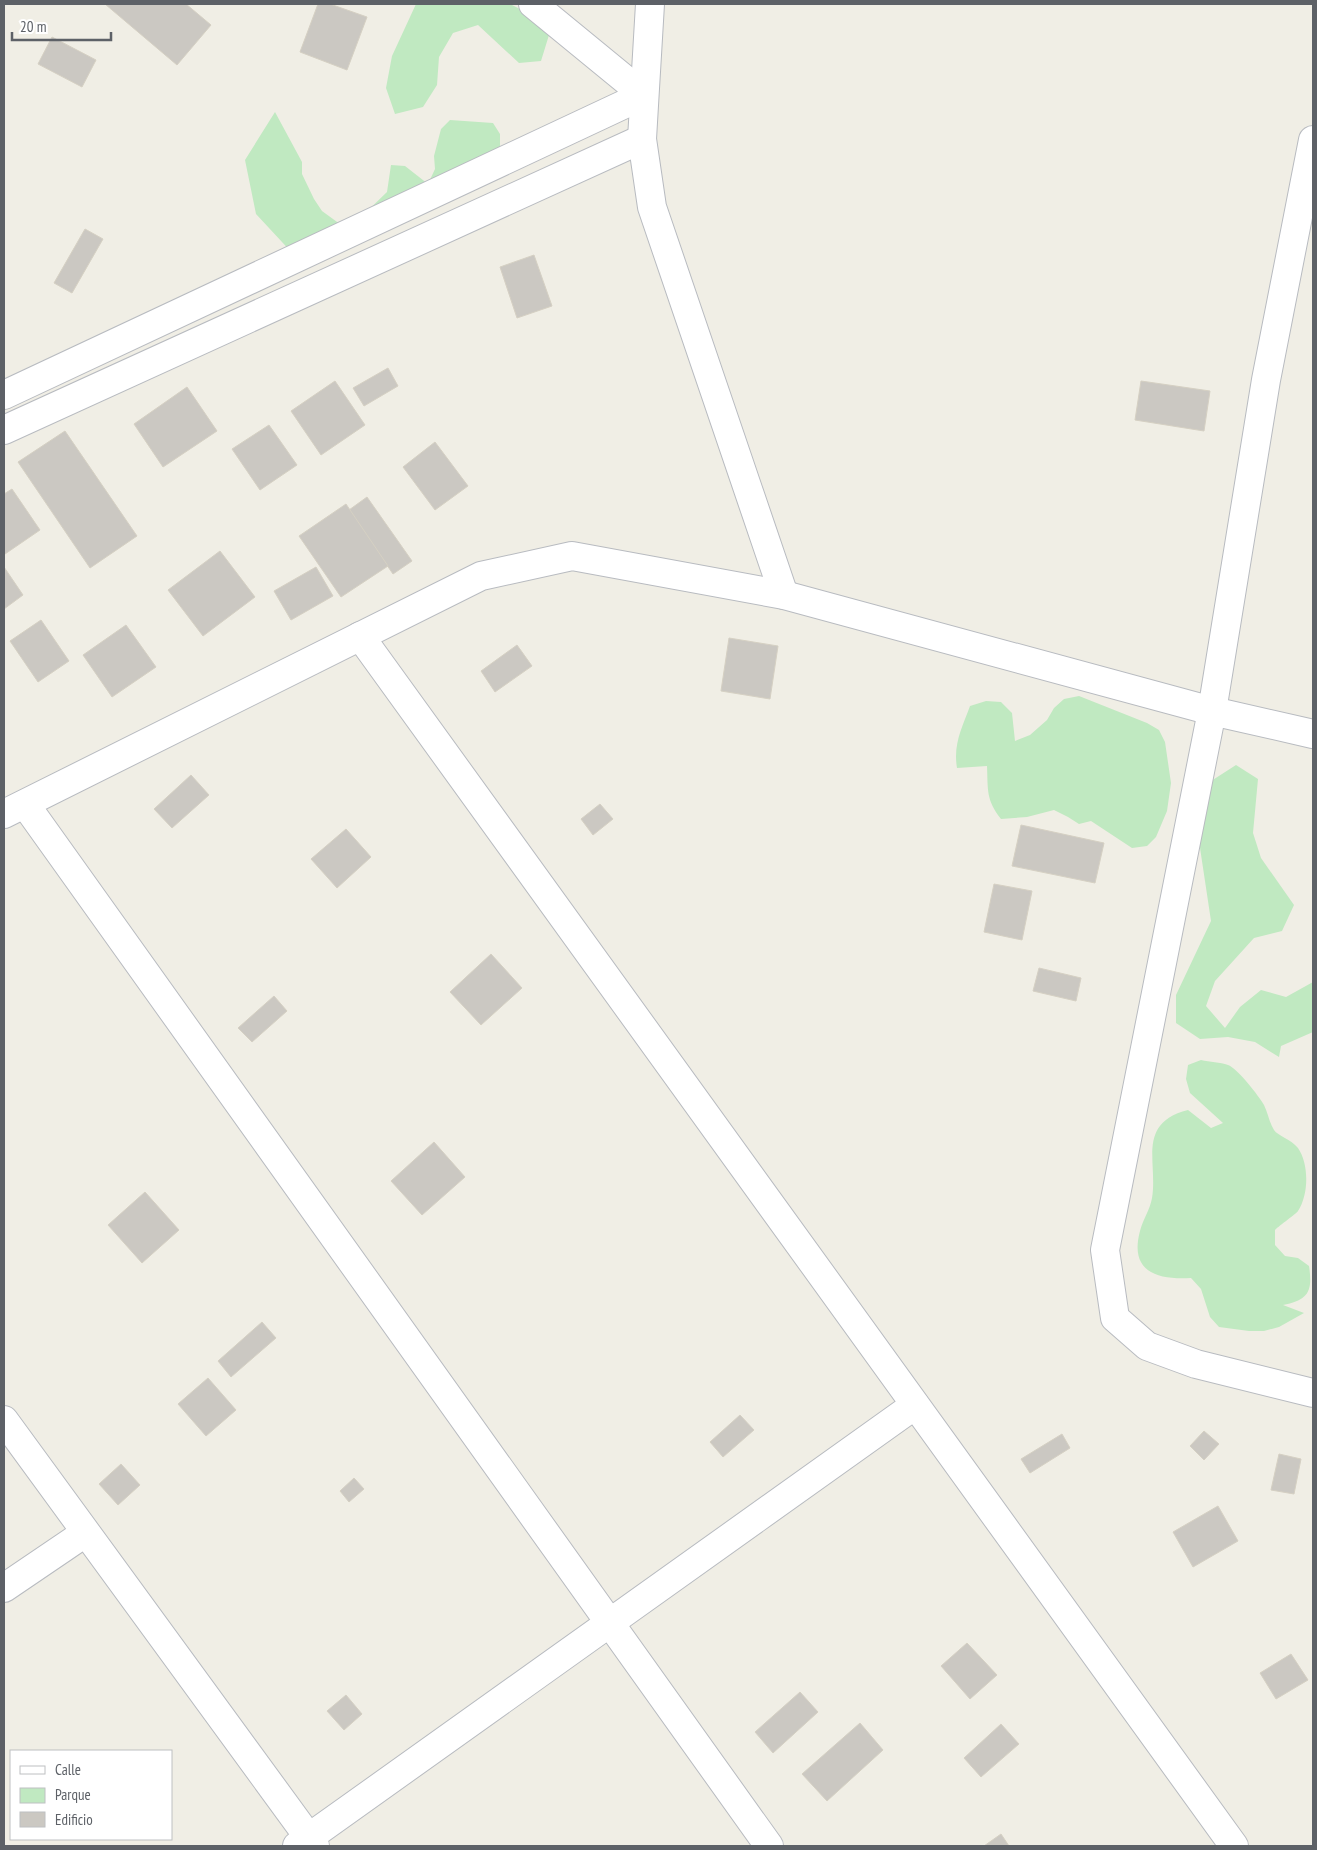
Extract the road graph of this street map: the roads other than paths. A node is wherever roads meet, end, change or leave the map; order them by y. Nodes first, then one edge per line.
1 (533, 4) edge
2 (650, 4) edge
3 (644, 95) junction
4 (642, 139) junction
5 (1313, 140) edge
6 (4, 395) edge
7 (4, 430) edge
8 (784, 595) junction
9 (360, 636) junction
10 (1212, 711) junction
11 (1313, 734) edge
12 (14, 809) edge
13 (1313, 1393) edge
14 (915, 1405) junction
15 (4, 1420) edge
16 (85, 1533) junction
17 (4, 1588) edge
18 (610, 1623) junction
19 (307, 1843) edge
20 (769, 1846) edge
21 (1234, 1846) edge

1 - 3 street
2 - 3 street
3 - 4 street
3 - 6 street
4 - 7 street
4 - 8 street
5 - 10 street
8 - 9 street
8 - 10 street
9 - 12 street
9 - 14 street
10 - 11 street
10 - 13 street
12 - 18 street
14 - 18 street
14 - 21 street
15 - 16 street
16 - 17 street
16 - 19 street
18 - 19 street
18 - 20 street

